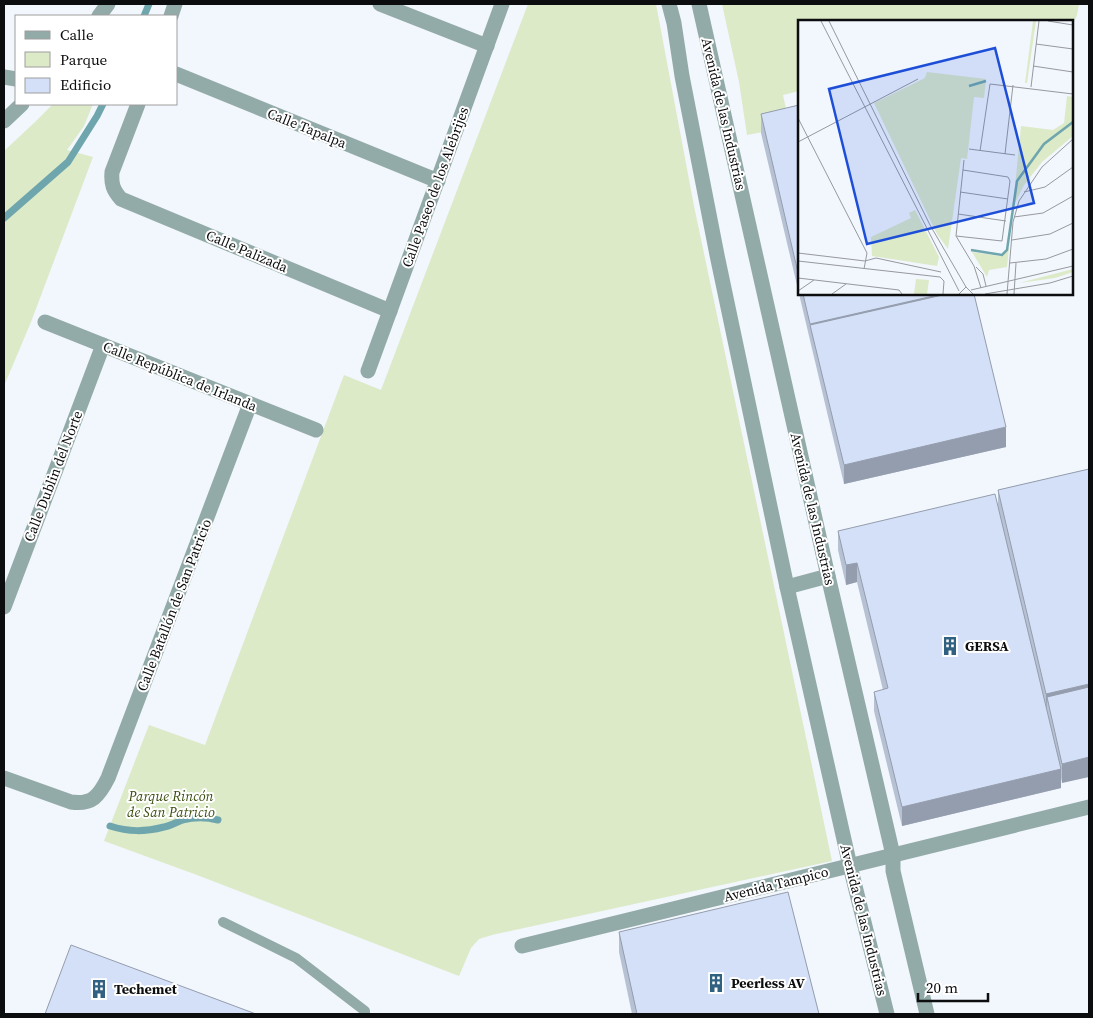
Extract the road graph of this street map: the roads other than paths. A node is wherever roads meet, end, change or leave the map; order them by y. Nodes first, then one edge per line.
1 (108, 4) edge
2 (380, 4) edge
3 (502, 4) edge
4 (669, 4) edge
5 (700, 4) edge
6 (100, 15) edge
7 (487, 46) junction
8 (178, 75) edge
9 (21, 105) edge
10 (138, 105) edge
11 (4, 121) edge
12 (438, 181) junction
13 (390, 311) junction
14 (45, 322) dead end
15 (103, 345) junction
16 (368, 371) dead end
17 (250, 404) junction
18 (316, 430) dead end
19 (828, 576) junction
20 (787, 587) junction
21 (4, 608) edge
22 (4, 778) edge
23 (1089, 807) edge
24 (893, 855) junction
25 (850, 866) junction
26 (223, 922) dead end
27 (522, 946) dead end
28 (365, 1014) edge
29 (887, 1014) edge
30 (927, 1014) edge

1 - 6 street
2 - 7 street
3 - 7 street, Calle Paseo de los Alebrijes
4 - 20 street, Avenida de las Industrias
5 - 19 street, Avenida de las Industrias
7 - 12 street, Calle Paseo de los Alebrijes
8 - 12 street, Calle Tapalpa
9 - 11 street
10 - 13 street, Calle Palizada
12 - 13 street, Calle Paseo de los Alebrijes
13 - 16 street, Calle Paseo de los Alebrijes
14 - 15 street, Calle República de Irlanda
15 - 17 street, Calle República de Irlanda
15 - 21 street, Calle Dublin del Norte
17 - 18 street, Calle República de Irlanda
17 - 22 street, Calle Batallón de San Patricio
19 - 20 street
19 - 24 street, Avenida de las Industrias
20 - 25 street, Avenida de las Industrias
23 - 24 street, Avenida Tampico
24 - 25 street, Avenida Tampico
24 - 30 street, Avenida de las Industrias
25 - 27 street, Avenida Tampico
25 - 29 street, Avenida de las Industrias
26 - 28 lane

